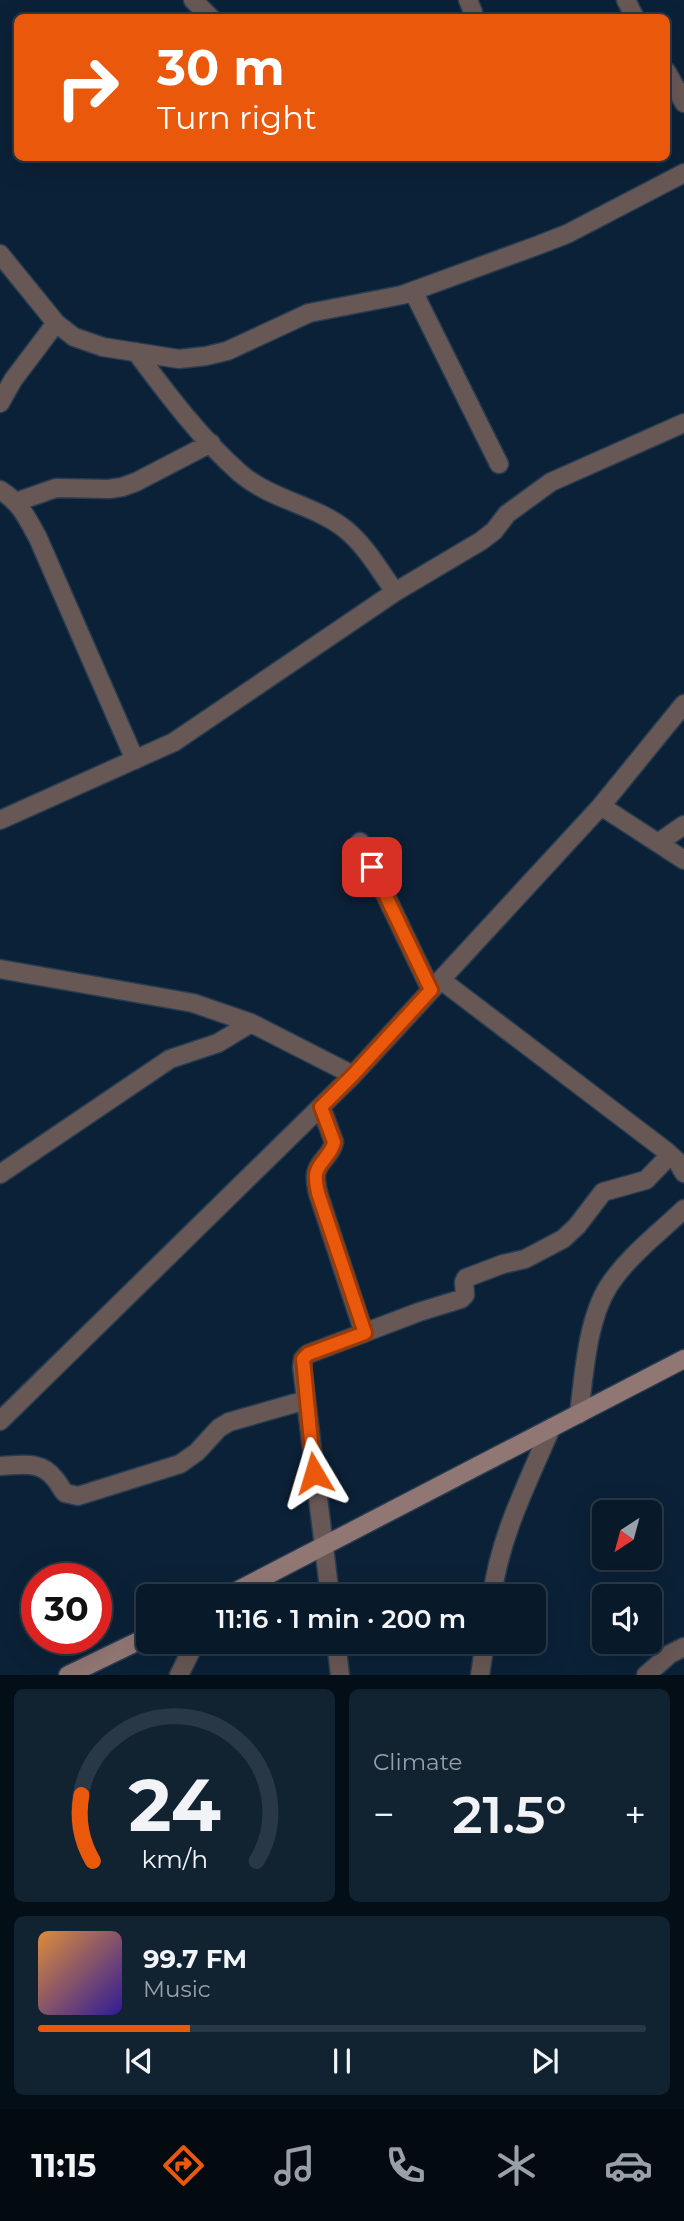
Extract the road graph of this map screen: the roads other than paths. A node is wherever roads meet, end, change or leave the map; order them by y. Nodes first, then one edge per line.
1 (193, 0) edge
2 (207, 14) edge
3 (670, 77) edge
4 (684, 103) edge
5 (684, 173) edge
6 (0, 254) edge
7 (413, 291) junction
8 (56, 323) junction
9 (136, 352) junction
10 (0, 403) edge
11 (684, 423) edge
12 (211, 443) junction
13 (499, 464) dead end
14 (0, 490) edge
15 (16, 502) junction
16 (395, 592) junction
17 (684, 704) edge
18 (135, 760) junction
19 (601, 806) junction
20 (0, 820) edge
21 (684, 825) edge
22 (359, 842) dead end
23 (658, 843) junction
24 (684, 860) edge
25 (0, 969) edge
26 (436, 985) junction
27 (251, 1023) junction
28 (353, 1075) junction
29 (321, 1107) junction
30 (670, 1155) junction
31 (684, 1173) edge
32 (0, 1174) edge
33 (684, 1209) edge
34 (365, 1333) junction
35 (684, 1359) edge
36 (306, 1400) junction
37 (579, 1414) junction
38 (0, 1421) edge
39 (551, 1428) junction
40 (0, 1466) edge
41 (323, 1546) junction
42 (250, 1584) edge
43 (328, 1584) edge
44 (493, 1584) edge
45 (136, 1642) edge
46 (684, 1647) edge
47 (189, 1654) edge
48 (337, 1654) edge
49 (483, 1654) edge
50 (68, 1675) edge
51 (178, 1675) edge
52 (340, 1675) edge
53 (480, 1675) edge
54 (646, 1675) edge

1 - 2 street
3 - 4 street
5 - 7 street
6 - 8 street
7 - 9 street
7 - 13 street
8 - 9 street
8 - 10 street
9 - 12 street
11 - 16 street
12 - 15 street
12 - 16 street
14 - 15 street
15 - 18 street
16 - 18 street
17 - 19 street
18 - 20 street
19 - 23 street
19 - 26 street
21 - 23 street
22 - 26 street
23 - 24 street
25 - 27 street
26 - 28 street
26 - 30 street
27 - 28 street
27 - 32 street
28 - 29 street
29 - 34 street
29 - 38 street
30 - 31 street
30 - 34 street
33 - 37 street
34 - 36 street
35 - 37 main road
36 - 40 street
36 - 41 street
37 - 39 main road
39 - 41 main road
39 - 44 street
41 - 42 main road
41 - 43 street
45 - 50 main road
46 - 54 street
47 - 51 street
48 - 52 street
49 - 53 street

